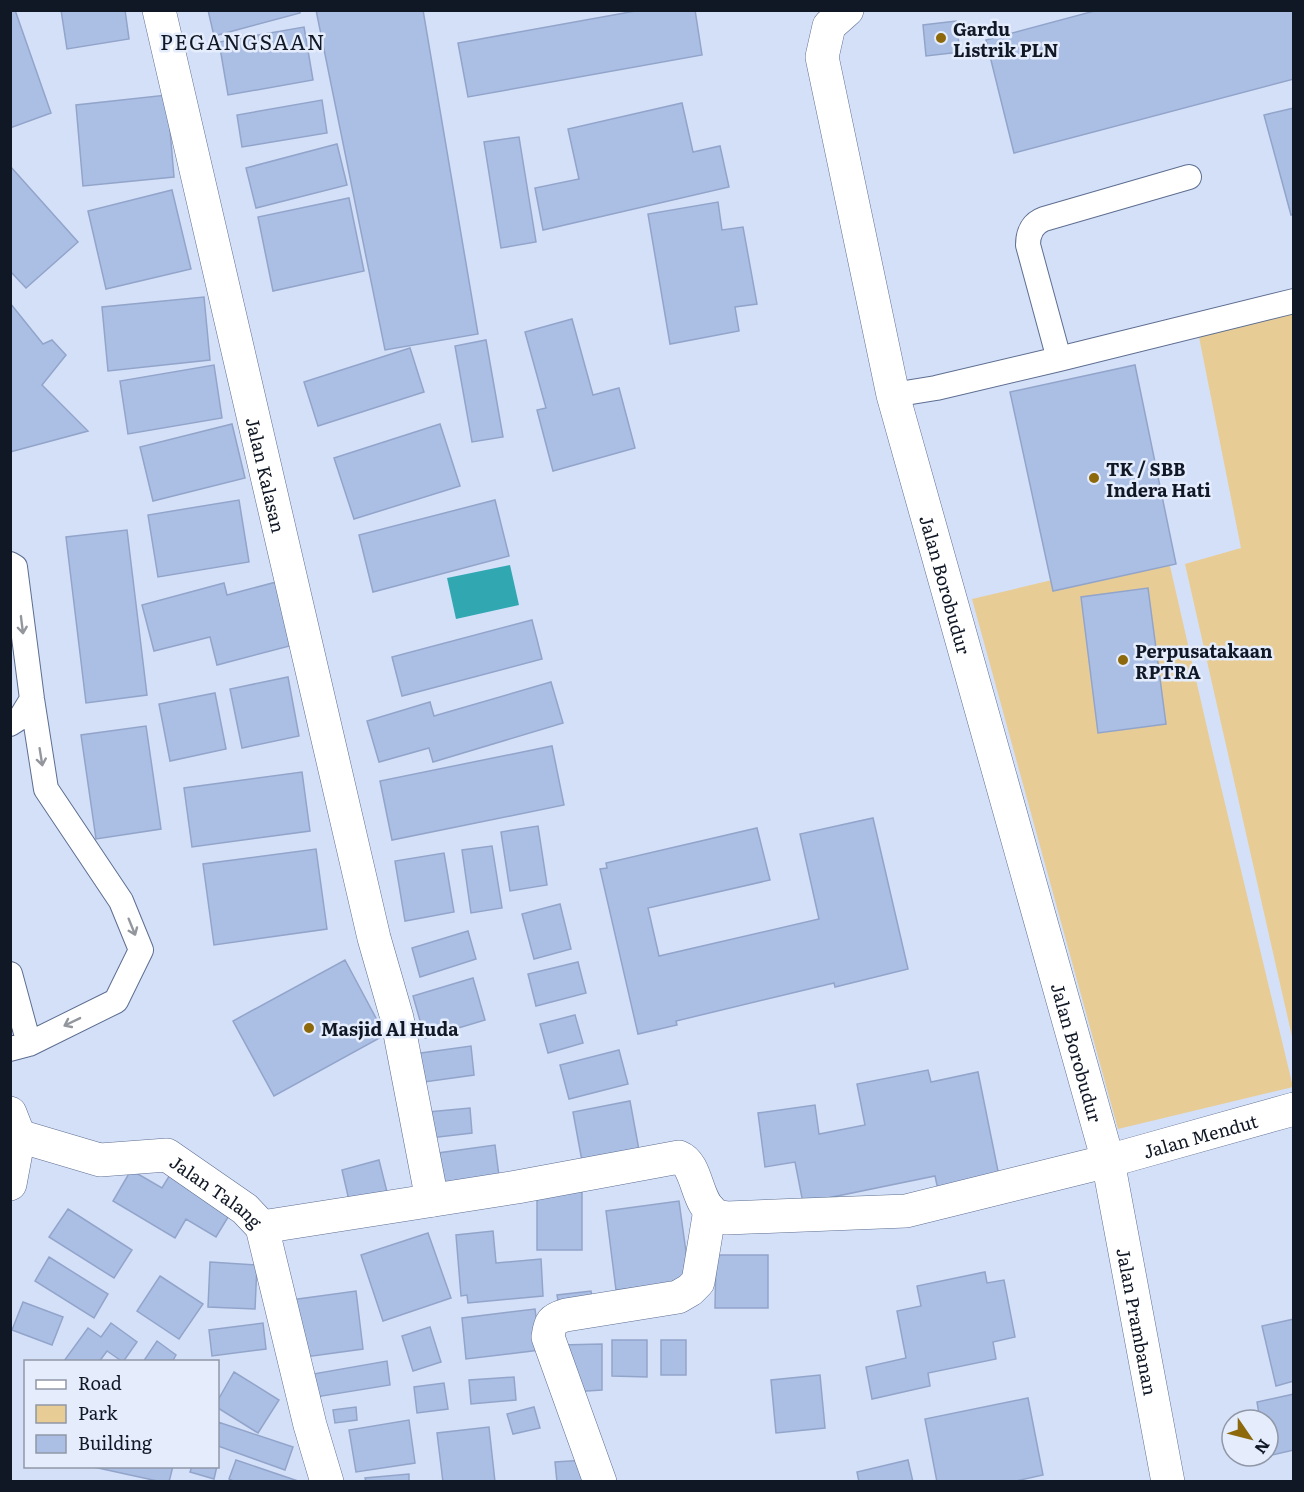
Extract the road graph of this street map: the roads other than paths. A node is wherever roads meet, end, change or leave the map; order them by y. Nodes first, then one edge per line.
1 (159, 10) edge
2 (847, 10) edge
3 (1189, 177) dead end
4 (1293, 301) edge
5 (1059, 359) junction
6 (893, 395) junction
7 (10, 564) edge
8 (32, 699) junction
9 (10, 724) edge
10 (10, 974) edge
11 (20, 1047) edge
12 (1293, 1109) edge
13 (15, 1124) edge
14 (1108, 1161) junction
15 (10, 1184) edge
16 (432, 1200) junction
17 (710, 1210) junction
18 (262, 1227) junction
19 (327, 1482) edge
20 (600, 1482) edge
21 (1168, 1482) edge

1 - 16 street, Jalan Kalasan
2 - 6 street, Jalan Borobudur
3 - 5 lane
4 - 5 lane
5 - 6 lane
6 - 14 street, Jalan Borobudur
7 -> 8 lane
8 - 9 lane
8 -> 11 lane
10 - 11 lane
12 - 14 street, Jalan Mendut
13 - 15 street, Jalan Talang
13 - 18 street, Jalan Talang
14 - 17 street, Jalan Mendut
14 - 21 street, Jalan Prambanan
16 - 17 street
16 - 18 street
17 - 20 street
18 - 19 street, Jalan Talang

